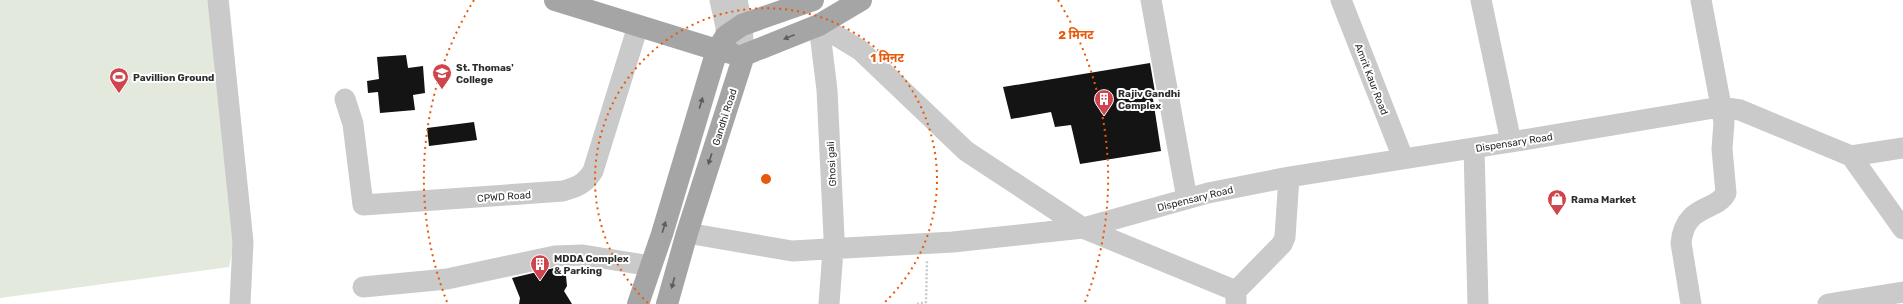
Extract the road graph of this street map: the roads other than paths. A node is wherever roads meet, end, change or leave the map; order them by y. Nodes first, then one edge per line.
1 (218, 0) edge
2 (555, 0) edge
3 (720, 0) edge
4 (737, 0) edge
5 (813, 0) edge
6 (861, 0) edge
7 (1151, 0) edge
8 (1341, 0) edge
9 (1481, 0) edge
10 (1701, 0) edge
11 (819, 25) junction
12 (638, 26) junction
13 (728, 37) junction
14 (744, 55) junction
15 (345, 99) dead end
16 (1720, 107) junction
17 (1511, 142) junction
18 (1474, 148) junction
19 (1903, 148) edge
20 (1851, 156) junction
21 (1403, 158) junction
22 (1289, 177) junction
23 (1187, 199) junction
24 (1083, 228) junction
25 (1903, 229) edge
26 (687, 232) junction
27 (833, 249) junction
28 (651, 266) junction
29 (364, 287) dead end
30 (1903, 292) edge
31 (1236, 297) edge
32 (240, 304) edge
33 (638, 304) edge
34 (667, 304) edge
35 (829, 304) edge
36 (1478, 304) edge
37 (1692, 304) edge
38 (1828, 304) edge

1 - 32 street
2 - 12 main road
3 - 13 street
4 - 13 street
5 - 13 main road
6 - 11 main road
7 - 23 street
8 - 21 street, Amrit Kaur Road
9 - 17 street
10 - 16 street
11 -> 14 main road
11 - 24 street
11 - 27 street, Ghosi gali
12 - 13 main road
12 - 15 street, CPWD Road
13 - 14 main road
13 - 14 street
28 -> 13 main road
14 -> 26 main road, Gandhi Road
16 - 17 street, Dispensary Road
16 - 20 street, Dispensary Road
16 - 37 street
17 - 18 street, Dispensary Road
18 - 21 street, Dispensary Road
18 - 36 street
19 - 20 street
20 - 25 street
21 - 22 street, Dispensary Road
22 - 23 street, Dispensary Road
22 - 31 street
23 - 24 street, Dispensary Road
24 - 27 street, Dispensary Road
24 - 31 street
26 - 27 street, Dispensary Road
26 -> 34 main road, Gandhi Road
27 - 35 street, Ghosi gali
28 - 29 street
28 - 33 main road
30 - 38 street

